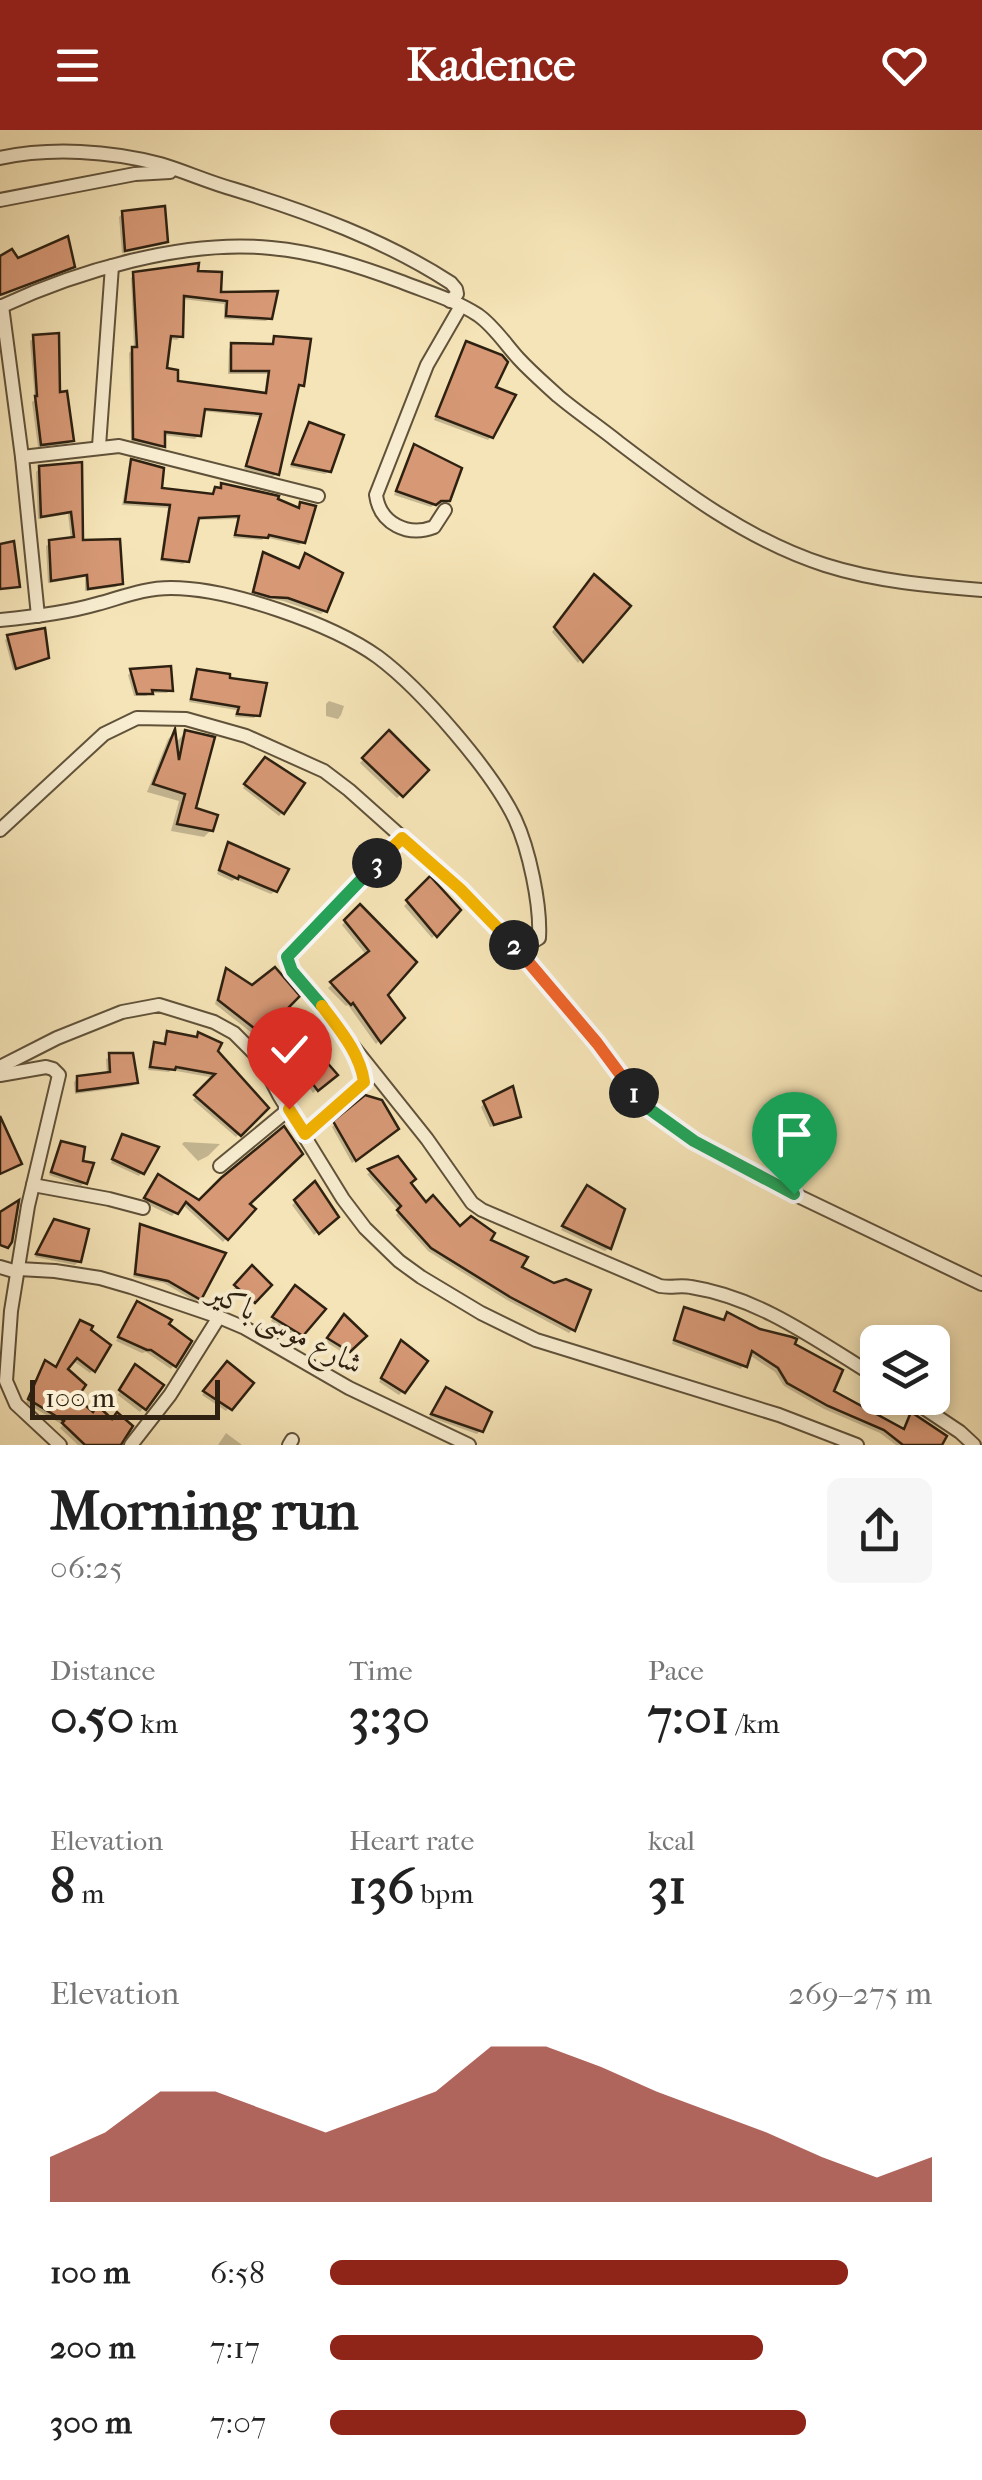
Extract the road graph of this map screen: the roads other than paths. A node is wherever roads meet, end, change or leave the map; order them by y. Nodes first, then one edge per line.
1 (0, 158) edge
2 (185, 174) junction
3 (0, 200) edge
4 (112, 266) junction
5 (456, 303) junction
6 (1, 307) edge
7 (99, 446) junction
8 (22, 457) junction
9 (318, 496) dead end
10 (445, 510) dead end
11 (982, 590) edge
12 (38, 616) junction
13 (0, 620) edge
14 (0, 830) edge
15 (402, 838) junction
16 (507, 937) junction
17 (344, 1035) junction
18 (0, 1067) edge
19 (0, 1076) edge
20 (289, 1109) junction
21 (305, 1134) junction
22 (220, 1166) dead end
23 (33, 1185) junction
24 (143, 1208) dead end
25 (0, 1267) edge
26 (17, 1272) junction
27 (982, 1284) edge
28 (220, 1317) junction
29 (860, 1367) edge
30 (928, 1415) edge
31 (957, 1439) edge
32 (60, 1445) edge
33 (131, 1445) edge
34 (468, 1445) edge
35 (857, 1445) edge
36 (974, 1445) edge

1 - 2 street
2 - 3 street
2 - 5 street
4 - 5 street
4 - 6 street
4 - 7 street
5 - 10 street
5 - 11 street
6 - 8 street
7 - 8 street
7 - 9 street
8 - 12 street
12 - 13 street
12 - 16 street
14 - 15 street
15 - 16 street
15 - 17 street
16 - 27 street
17 - 21 street
17 - 29 street
18 - 20 street
19 - 23 street
20 - 21 street
20 - 22 street
21 - 35 street
23 - 24 street
23 - 26 street
25 - 26 street, شارع موسى باكير
26 - 28 street, شارع موسى باكير
26 - 32 street
28 - 33 street
28 - 34 street, شارع موسى باكير
30 - 31 street
31 - 36 street

